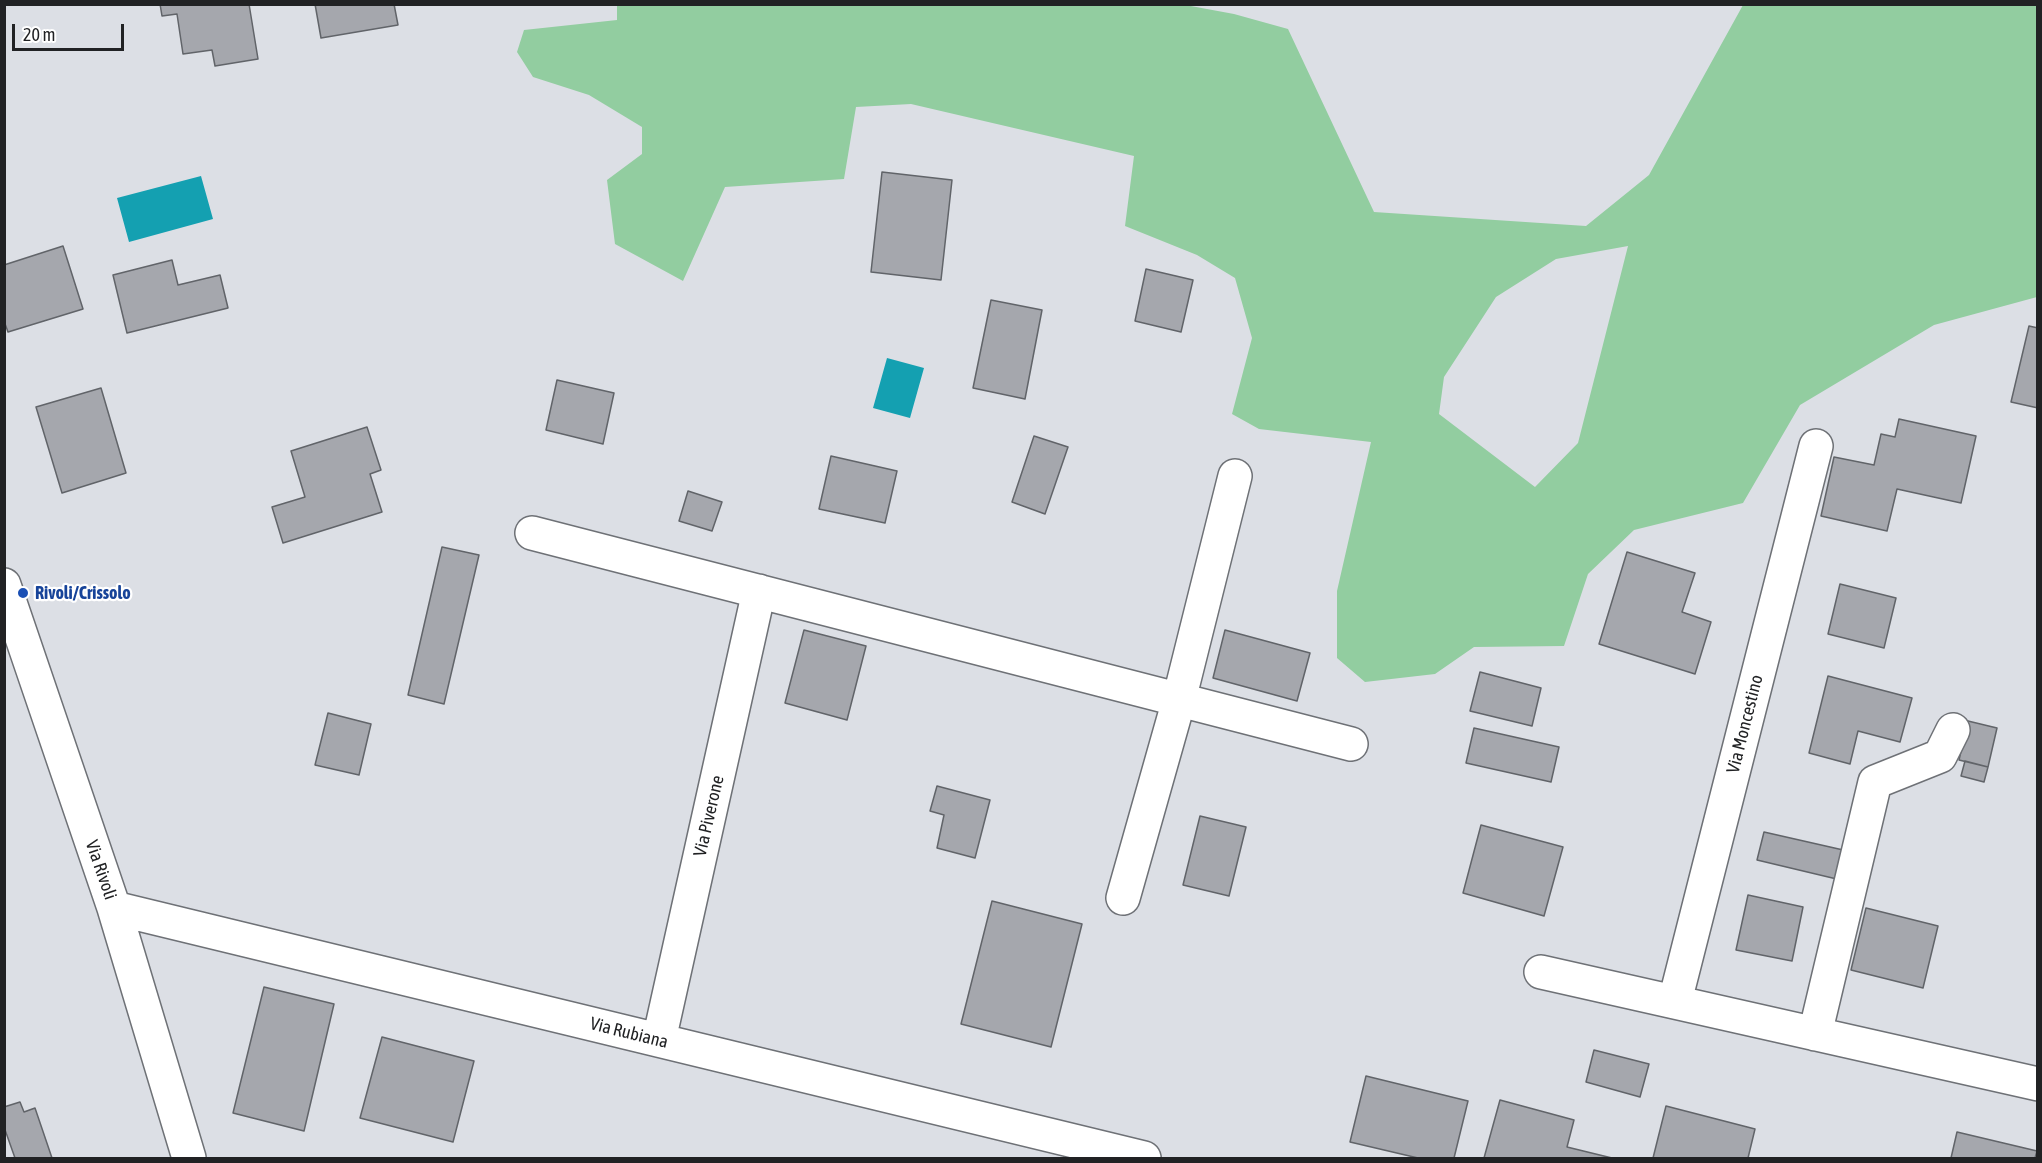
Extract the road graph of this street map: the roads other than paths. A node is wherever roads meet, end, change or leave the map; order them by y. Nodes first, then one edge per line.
1 (1816, 446) dead end
2 (1235, 476) dead end
3 (531, 533) dead end
4 (4, 585) edge
5 (759, 591) junction
6 (1179, 700) junction
7 (1953, 730) dead end
8 (1351, 744) dead end
9 (1123, 898) dead end
10 (114, 908) junction
11 (1541, 972) dead end
12 (1675, 1001) junction
13 (1815, 1034) junction
14 (659, 1040) junction
15 (2037, 1084) edge
16 (189, 1158) edge
17 (1144, 1158) edge

1 - 12 street, Via Moncestino
2 - 6 street
3 - 5 street
4 - 10 street, Via Rivoli
5 - 6 street
5 - 14 street, Via Piverone
6 - 8 street
6 - 9 street
7 - 13 street
10 - 14 street, Via Rubiana
10 - 16 street, Via Rivoli
11 - 12 street
12 - 13 street
13 - 15 street
14 - 17 street, Via Rubiana

